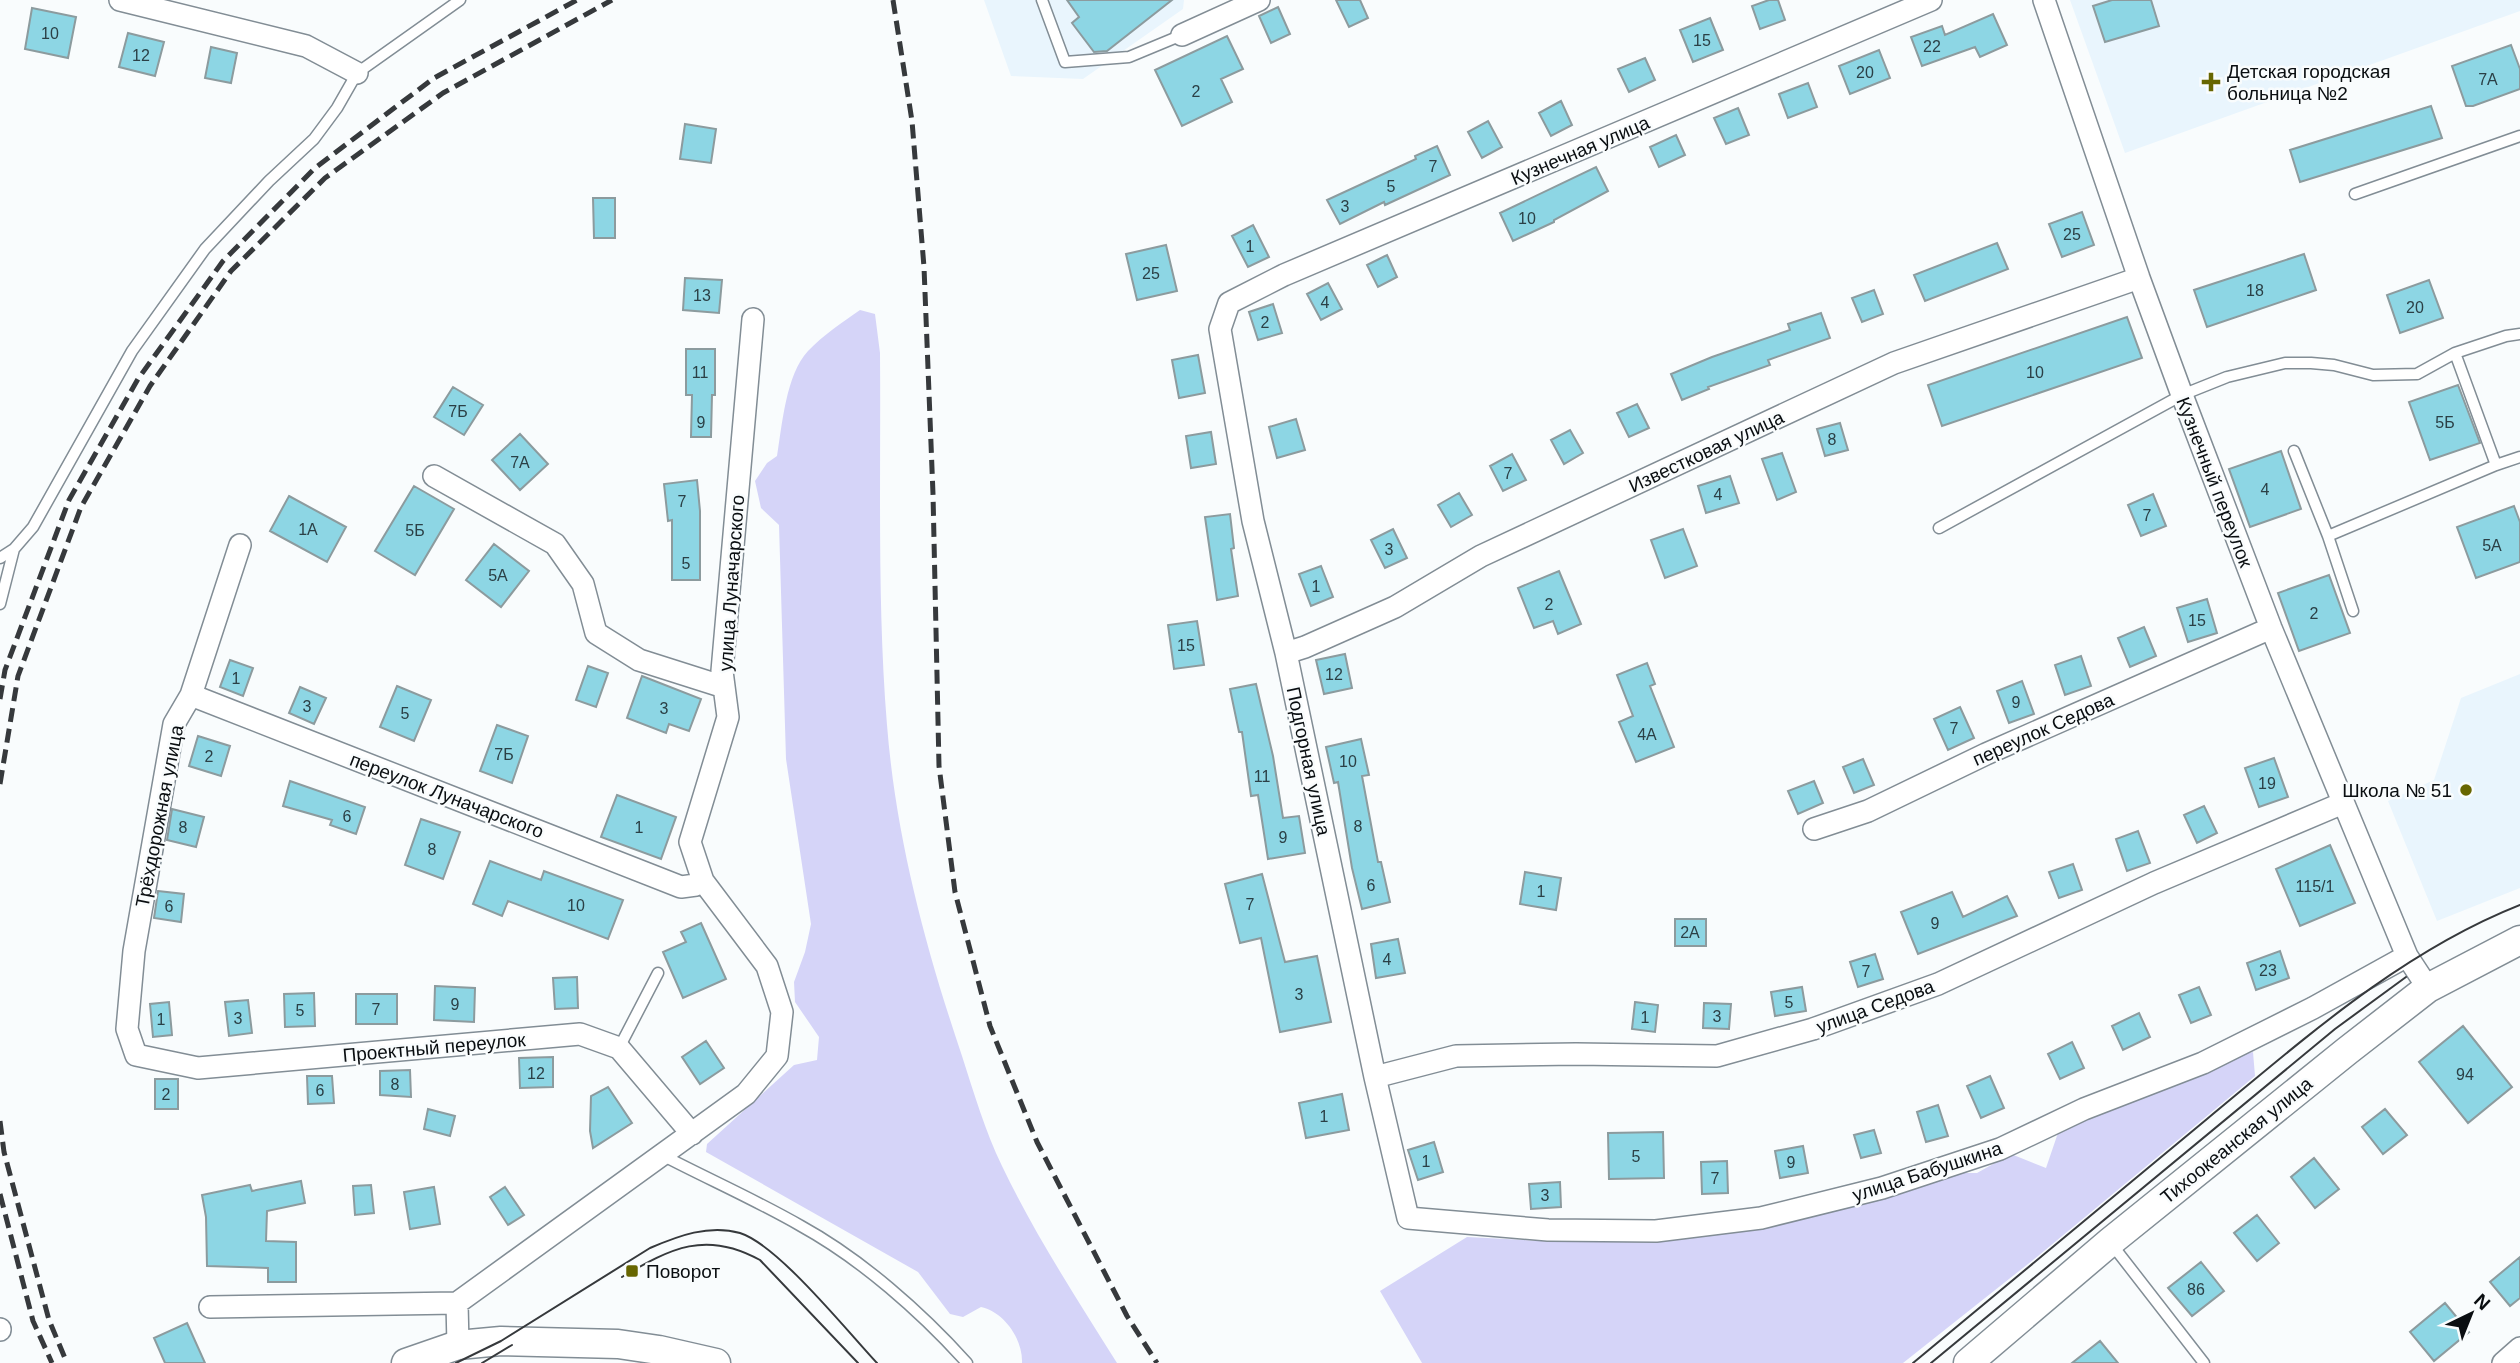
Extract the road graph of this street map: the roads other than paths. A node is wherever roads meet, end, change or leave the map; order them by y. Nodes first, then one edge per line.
1 (120, 0) edge
2 (460, 0) edge
3 (1042, 0) edge
4 (1259, 0) edge
5 (1931, 0) edge
6 (2044, 0) edge
7 (1182, 35) joint
8 (357, 73) junction
9 (2520, 136) edge
10 (2355, 194) dead end
11 (2139, 278) junction
12 (1229, 303) joint
13 (753, 319) dead end
14 (2520, 334) edge
15 (2455, 354) junction
16 (2182, 395) junction
17 (2294, 451) dead end
18 (2520, 457) edge
19 (2496, 465) junction
20 (434, 475) dead end
21 (1938, 528) dead end
22 (2328, 536) junction
23 (240, 545) dead end
24 (13, 549) junction
25 (0, 558) edge
26 (0, 604) edge
27 (2353, 611) dead end
28 (2271, 628) junction
29 (1286, 653) junction
30 (724, 687) junction
31 (191, 695) junction
32 (2343, 803) junction
33 (1814, 829) dead end
34 (704, 881) junction
35 (2520, 940) edge
36 (2407, 956) junction
37 (658, 973) dead end
38 (2428, 988) junction
39 (619, 1048) junction
40 (136, 1055) joint
41 (1375, 1077) junction
42 (692, 1133) junction
43 (662, 1155) junction
44 (1408, 1218) joint
45 (2110, 1242) junction
46 (457, 1303) junction
47 (210, 1307) dead end
48 (458, 1345) junction
49 (2520, 1348) edge
50 (406, 1363) edge
51 (716, 1363) edge
52 (967, 1363) edge
53 (1968, 1363) edge
54 (2204, 1363) edge
55 (2503, 1363) edge

1 - 8 street
2 - 8 lane
3 - 7 lane
4 - 7 street
5 - 12 street, Кузнечная улица
6 - 11 street, Кузнечный переулок
8 - 24 lane
9 - 10 lane
11 - 16 street, Кузнечный переулок
11 - 29 street, Известковая улица
12 - 29 street, Подгорная улица
13 - 30 street, улица Луначарского
14 - 15 lane
15 - 16 lane
15 - 19 lane
16 - 21 lane
16 - 28 street, Кузнечный переулок
17 - 22 lane
18 - 19 lane
19 - 22 lane
20 - 30 street
22 - 27 lane
23 - 31 street, Трёхдорожная улица
24 - 25 lane
24 - 26 lane
28 - 32 street, Кузнечный переулок
28 - 33 street, переулок Седова
29 - 41 street, Подгорная улица
30 - 34 street, улица Луначарского
31 - 34 street, переулок Луначарского
31 - 40 street, Трёхдорожная улица
32 - 36 street, Кузнечный переулок
32 - 41 street, улица Седова
34 - 42 street, улица Луначарского
35 - 38 main road, Тихоокеанская улица
36 - 38 street, Кузнечный переулок
36 - 44 street, улица Бабушкина
37 - 39 lane
38 - 45 main road, Тихоокеанская улица
39 - 40 street, Проектный переулок
39 - 42 street, Проектный переулок
41 - 44 street, Подгорная улица
42 - 43 street, улица Луначарского
43 - 46 street, улица Луначарского
43 - 52 lane
45 - 53 main road, Тихоокеанская улица
45 - 54 lane
46 - 47 street
46 - 48 street
48 - 50 main road
48 - 51 main road
49 - 55 street

